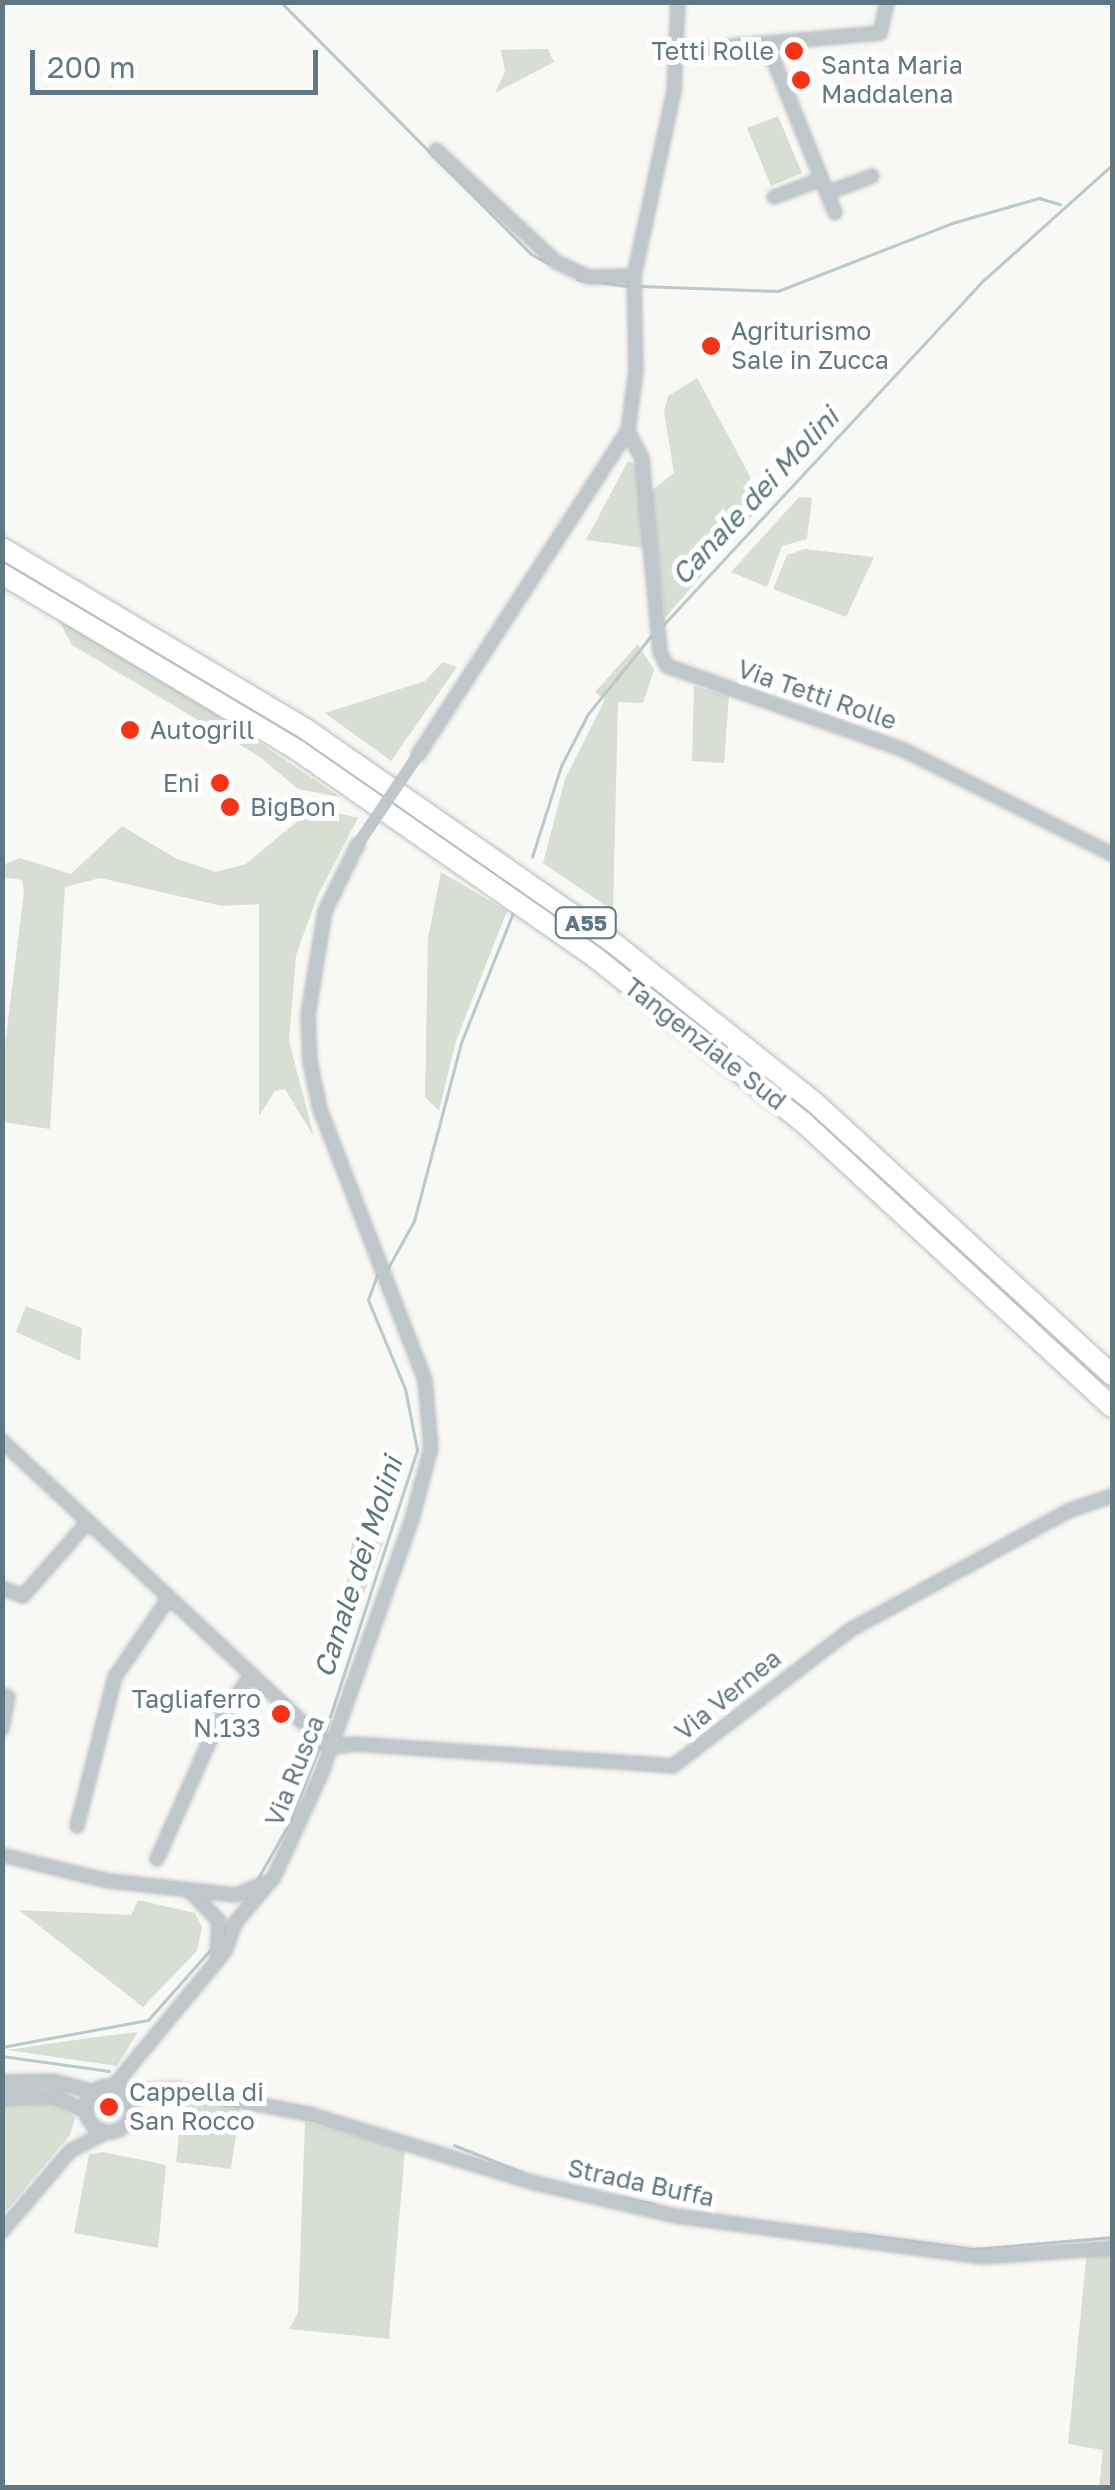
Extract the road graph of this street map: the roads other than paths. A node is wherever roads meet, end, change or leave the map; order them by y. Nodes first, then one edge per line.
1 (678, 2) edge
2 (887, 2) edge
3 (768, 46) junction
4 (680, 51) junction
5 (436, 150) dead end
6 (872, 176) dead end
7 (822, 179) junction
8 (827, 193) junction
9 (774, 197) dead end
10 (835, 213) dead end
11 (633, 284) junction
12 (628, 431) junction
13 (2, 548) edge
14 (2, 574) edge
15 (1112, 854) edge
16 (1112, 1375) edge
17 (1112, 1407) edge
18 (2, 1441) edge
19 (1112, 1496) edge
20 (88, 1522) junction
21 (2, 1588) edge
22 (168, 1599) junction
23 (251, 1676) junction
24 (2, 1695) edge
25 (2, 1729) edge
26 (330, 1748) junction
27 (77, 1826) dead end
28 (2, 1854) edge
29 (157, 1859) dead end
30 (274, 1877) junction
31 (185, 1888) junction
32 (233, 1895) junction
33 (217, 1917) junction
34 (240, 1918) junction
35 (216, 1959) junction
36 (2, 2082) edge
37 (118, 2089) junction
38 (170, 2089) junction
39 (94, 2092) junction
40 (2, 2098) edge
41 (132, 2111) junction
42 (87, 2115) junction
43 (106, 2132) junction
44 (70, 2150) junction
45 (2, 2231) edge
46 (1112, 2248) edge

1 - 4 street
2 - 3 street
3 - 4 street
3 - 7 street
4 - 11 street
5 - 11 street
6 - 8 street
7 - 8 street
7 - 9 street
8 - 10 street
11 - 12 street
12 - 15 street, Via Tetti Rolle
12 - 26 street, Via Rusca, bridge
13 - 16 highway, Tangenziale Sud / A55
14 - 17 highway, Tangenziale Sud / A55
18 - 20 street
19 - 26 street, Via Vernea
20 - 21 street
20 - 22 street
22 - 23 street
22 - 27 street
23 - 26 street
23 - 29 street
24 - 25 street
26 - 30 street, Via Rusca
28 - 31 street
30 - 32 street
30 - 34 street, Via Rusca
31 - 32 street
31 - 33 street
32 - 33 street
32 - 34 street
33 - 34 street
33 - 35 street
34 - 35 street, Via Rusca
35 - 37 street, Via Rusca
36 - 39 street
37 - 38 street, Strada Buffa
37 - 39 street
37 - 41 street
38 - 41 street
38 - 46 street, Strada Buffa
39 - 42 street
40 - 42 street
41 - 43 street
42 - 43 street
42 - 44 street
43 - 44 street
44 - 45 street

